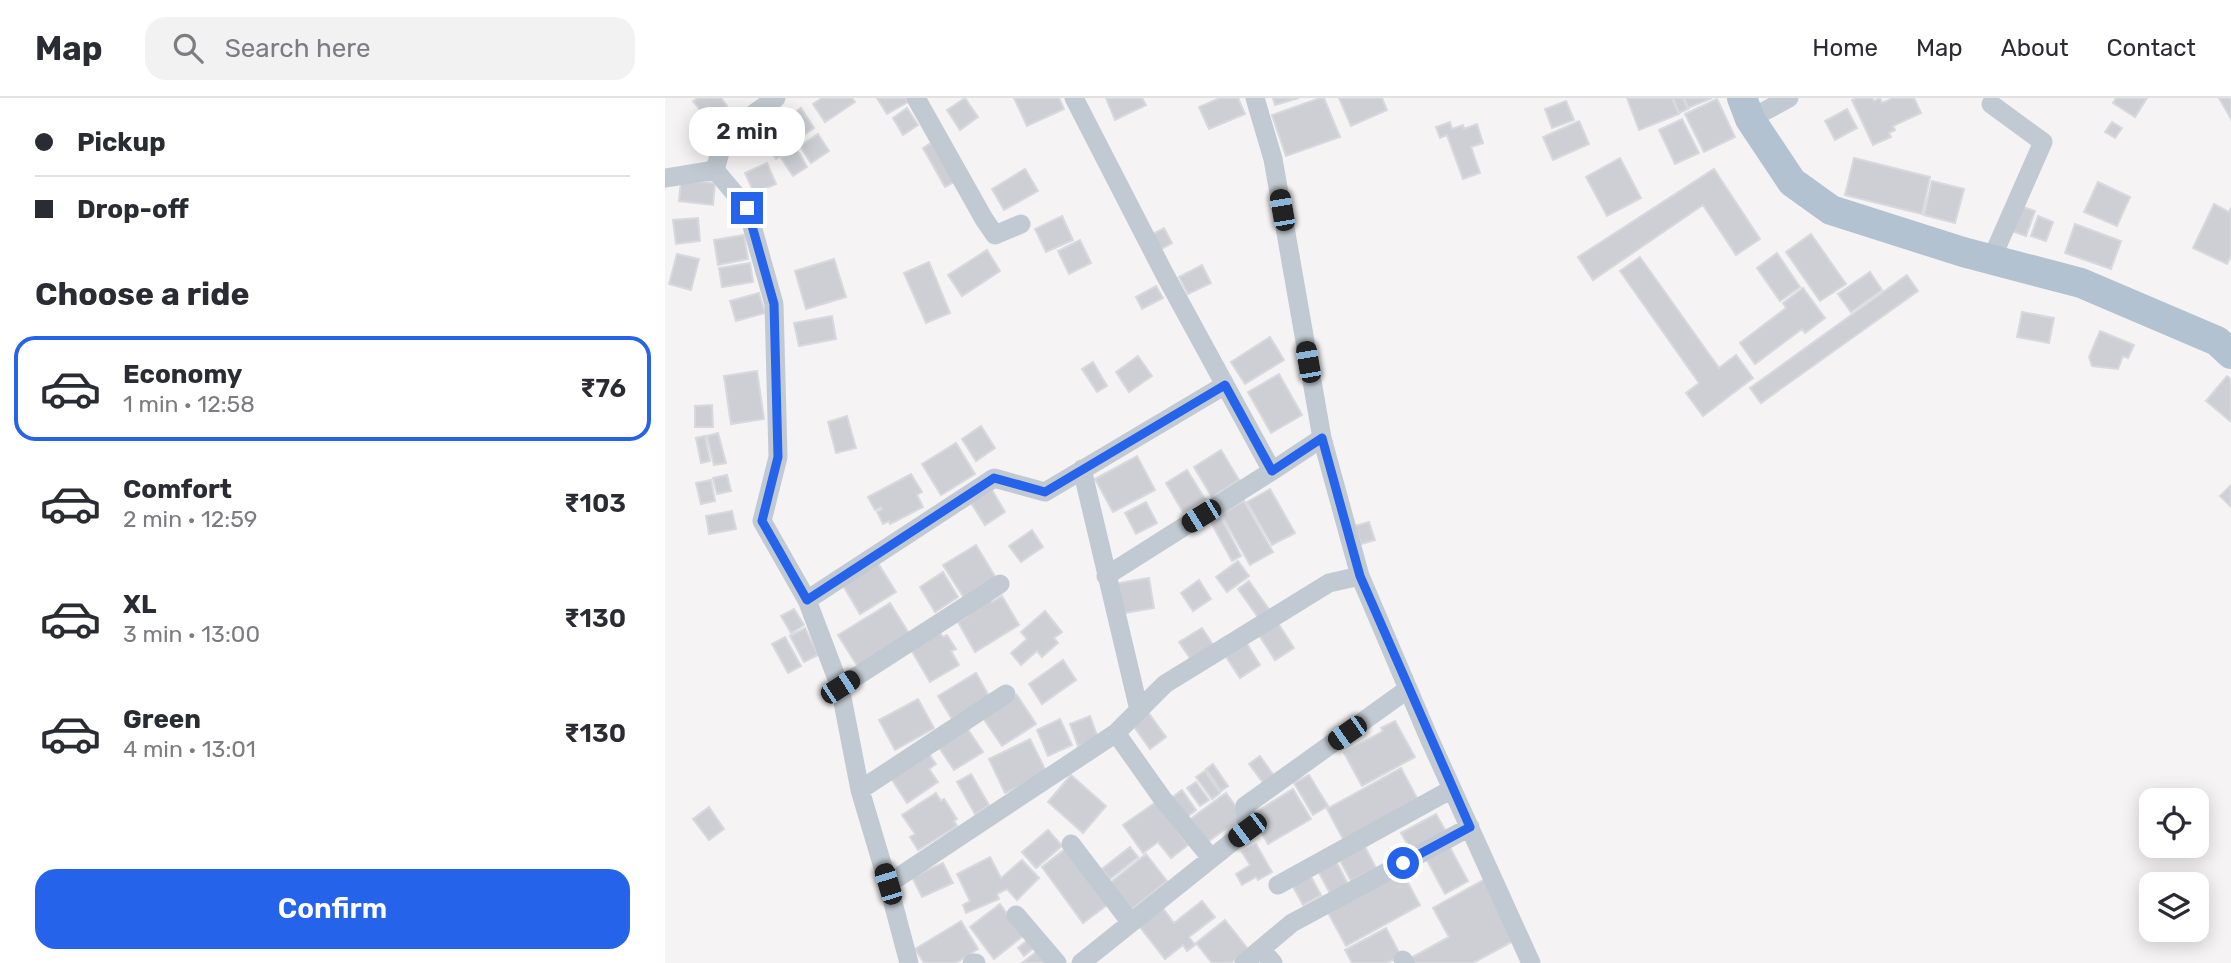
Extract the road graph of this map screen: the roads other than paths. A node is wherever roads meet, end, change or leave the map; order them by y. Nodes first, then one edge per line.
1 (776, 98) edge
2 (916, 98) edge
3 (1074, 98) edge
4 (1255, 98) edge
5 (1789, 98) edge
6 (1991, 104) dead end
7 (1746, 108) edge
8 (715, 170) junction
9 (665, 177) edge
10 (1021, 224) dead end
11 (1991, 260) junction
12 (2226, 344) edge
13 (1225, 385) junction
14 (1322, 438) junction
15 (1082, 470) junction
16 (1272, 471) junction
17 (1107, 576) junction
18 (1360, 576) junction
19 (1000, 584) dead end
20 (807, 600) junction
21 (840, 687) junction
22 (1408, 690) junction
23 (1006, 694) dead end
24 (1139, 710) junction
25 (1116, 733) junction
26 (1453, 789) junction
27 (860, 790) junction
28 (1470, 827) junction
29 (1071, 844) dead end
30 (1211, 858) junction
31 (888, 884) junction
32 (1278, 885) dead end
33 (1016, 915) dead end
34 (1131, 923) junction
35 (1267, 956) edge
36 (909, 963) edge
37 (1057, 963) edge
38 (1081, 963) edge
39 (1244, 963) edge
40 (1531, 963) edge

1 - 8 street
2 - 10 street
3 - 13 street
4 - 14 street
5 - 7 street
6 - 11 street
7 - 11 main road
8 - 9 street
8 - 20 street
11 - 12 main road
13 - 15 street
13 - 16 street
14 - 16 street
14 - 18 street
15 - 17 street
15 - 20 street
16 - 17 street
17 - 24 street
18 - 22 street
18 - 24 street
19 - 21 street
20 - 21 street
21 - 27 street
22 - 26 street
22 - 30 street
23 - 27 street
24 - 25 street
25 - 30 street
25 - 31 street
26 - 28 street
26 - 32 street
27 - 31 street
28 - 35 street
28 - 40 street
29 - 34 street
30 - 34 street
31 - 36 street
33 - 37 street
34 - 38 street
35 - 39 street

